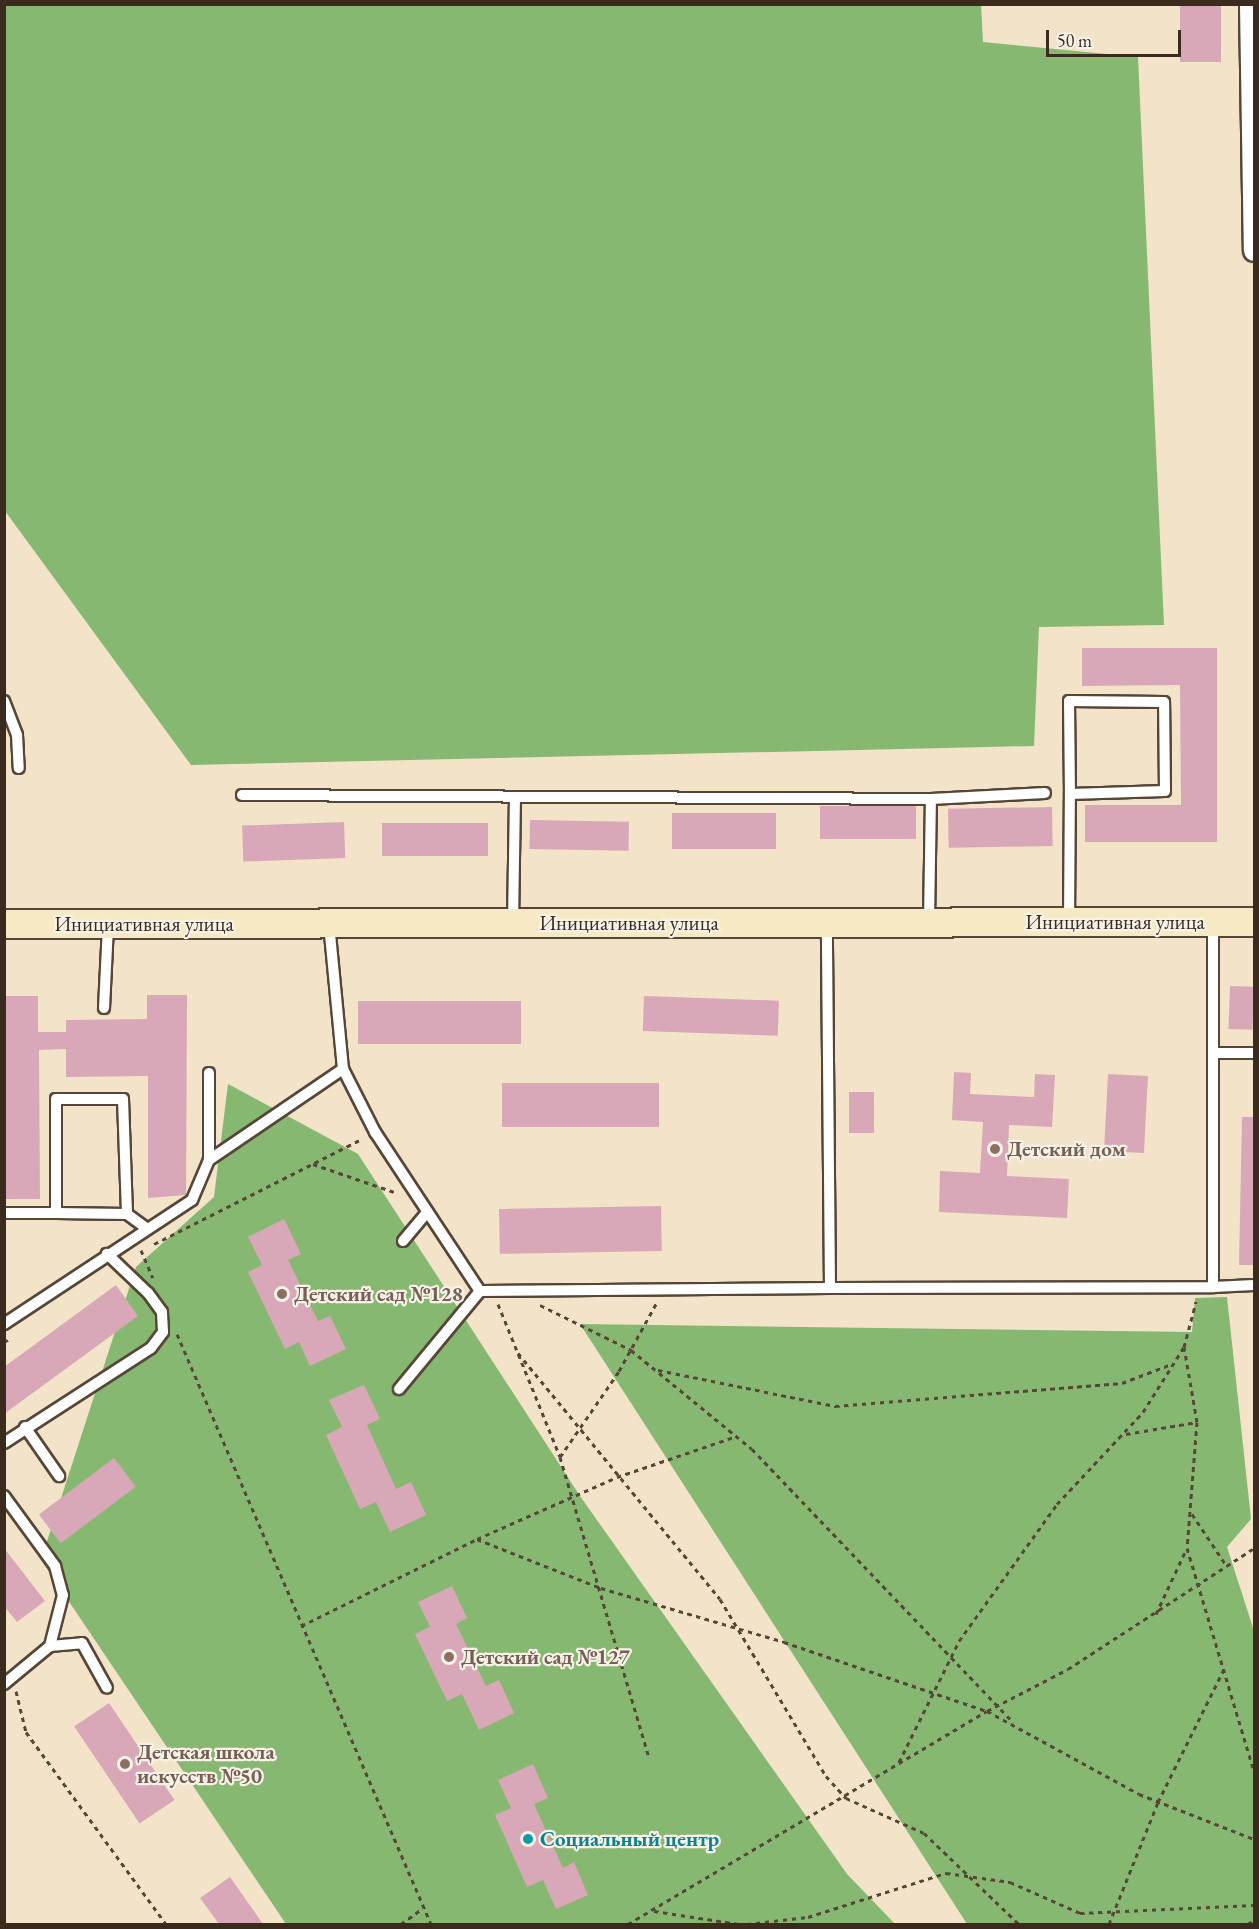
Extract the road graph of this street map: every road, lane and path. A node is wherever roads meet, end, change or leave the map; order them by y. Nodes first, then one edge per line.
1 (1250, 4) edge
2 (1252, 26) edge
3 (1254, 250) edge
4 (4, 701) edge
5 (19, 768) dead end
6 (1045, 793) dead end
7 (1070, 794) junction
8 (243, 795) dead end
9 (515, 798) junction
10 (931, 799) junction
11 (929, 922) junction
12 (1069, 922) junction
13 (1213, 922) junction
14 (1254, 922) edge
15 (513, 923) junction
16 (827, 923) junction
17 (4, 924) edge
18 (108, 924) junction
19 (329, 924) junction
20 (104, 1008) dead end
21 (1213, 1053) junction
22 (1254, 1053) edge
23 (343, 1069) junction
24 (209, 1073) dead end
25 (375, 1132) junction
26 (209, 1160) junction
27 (314, 1164) junction
28 (419, 1201) junction
29 (427, 1212) junction
30 (4, 1213) edge
31 (56, 1213) junction
32 (127, 1214) junction
33 (145, 1227) junction
34 (403, 1241) dead end
35 (107, 1254) junction
36 (155, 1282) dead end
37 (1254, 1285) edge
38 (654, 1287) junction
39 (1209, 1287) junction
40 (830, 1288) junction
41 (480, 1291) junction
42 (493, 1291) junction
43 (537, 1304) dead end
44 (4, 1324) edge
45 (173, 1325) dead end
46 (1184, 1347) junction
47 (631, 1350) junction
48 (518, 1353) junction
49 (1170, 1364) junction
50 (655, 1369) junction
51 (399, 1389) dead end
52 (1197, 1422) junction
53 (25, 1427) junction
54 (581, 1431) junction
55 (1126, 1434) junction
56 (737, 1436) junction
57 (4, 1443) edge
58 (560, 1457) junction
59 (59, 1476) dead end
60 (617, 1477) junction
61 (4, 1496) edge
62 (570, 1496) junction
63 (1191, 1513) junction
64 (477, 1539) junction
65 (1187, 1548) junction
66 (1254, 1548) edge
67 (1226, 1565) junction
68 (1199, 1584) junction
69 (601, 1588) junction
70 (1155, 1615) junction
71 (302, 1626) junction
72 (736, 1628) junction
73 (50, 1646) junction
74 (950, 1655) junction
75 (1225, 1667) junction
76 (14, 1677) junction
77 (4, 1684) edge
78 (106, 1688) dead end
79 (933, 1693) junction
80 (998, 1706) junction
81 (987, 1711) junction
82 (1014, 1724) junction
83 (649, 1758) dead end
84 (898, 1765) junction
85 (1254, 1772) edge
86 (846, 1798) junction
87 (1158, 1802) junction
88 (1254, 1839) edge
89 (970, 1873) junction
90 (1254, 1905) edge
91 (422, 1909) junction
92 (654, 1911) junction
93 (1113, 1911) junction
94 (1254, 1920) edge
95 (166, 1924) edge
96 (401, 1924) edge
97 (431, 1924) edge
98 (628, 1924) edge
99 (739, 1924) edge
100 (747, 1924) edge
101 (1019, 1924) edge
102 (1108, 1924) edge
103 (1248, 1924) edge

1 - 2 street
2 - 3 street
4 - 5 lane
6 - 10 lane
7 - 7 lane
7 - 12 lane
8 - 9 lane
9 - 10 lane
9 - 15 lane
10 - 11 lane
11 - 12 main road, Инициативная улица
11 - 16 main road, Инициативная улица
12 - 13 main road, Инициативная улица
13 - 14 main road, Инициативная улица
13 - 21 lane
15 - 16 main road, Инициативная улица
15 - 19 main road, Инициативная улица
16 - 40 lane
17 - 18 main road, Инициативная улица
18 - 19 main road, Инициативная улица
18 - 20 lane
19 - 23 lane
21 - 22 lane
21 - 39 lane
23 - 25 lane
23 - 26 lane
24 - 26 lane
25 - 27 path
25 - 28 lane
26 - 33 lane
27 - 28 path
27 - 36 path
28 - 29 lane
29 - 34 lane
29 - 41 lane
30 - 31 lane
31 - 32 lane
31 - 32 lane
32 - 33 lane
33 - 35 lane
35 - 44 lane
35 - 53 lane
37 - 39 lane
38 - 40 lane
38 - 42 lane
38 - 47 path
39 - 40 lane
39 - 46 path
41 - 42 lane
41 - 51 lane
42 - 48 path
43 - 47 path
45 - 71 path
46 - 49 path
46 - 52 path
47 - 50 path
47 - 54 path
48 - 54 path
48 - 58 path
49 - 50 path
49 - 55 path
50 - 56 path
52 - 55 path
52 - 63 path
53 - 57 lane
53 - 59 lane
54 - 58 path
54 - 60 path
55 - 74 path
56 - 60 path
56 - 74 path
58 - 62 path
60 - 62 path
60 - 72 path
61 - 73 lane
62 - 64 path
62 - 69 path
63 - 65 path
63 - 67 path
64 - 69 path
64 - 71 path
65 - 68 path
65 - 70 path
66 - 67 path
67 - 68 path
68 - 70 path
68 - 75 path
69 - 72 path
69 - 83 path
70 - 80 path
71 - 91 path
72 - 79 path
72 - 86 path
73 - 76 lane
73 - 78 lane
74 - 79 path
74 - 80 path
75 - 85 path
75 - 87 path
76 - 77 lane
76 - 95 path
79 - 81 path
79 - 84 path
80 - 81 path
80 - 82 path
81 - 82 path
81 - 84 path
82 - 87 path
84 - 86 path
86 - 89 path
86 - 92 path
87 - 88 path
87 - 93 path
89 - 93 path
89 - 100 path
89 - 101 path
90 - 93 path
91 - 96 path
91 - 97 path
92 - 98 path
92 - 99 path
93 - 102 path
94 - 103 path

